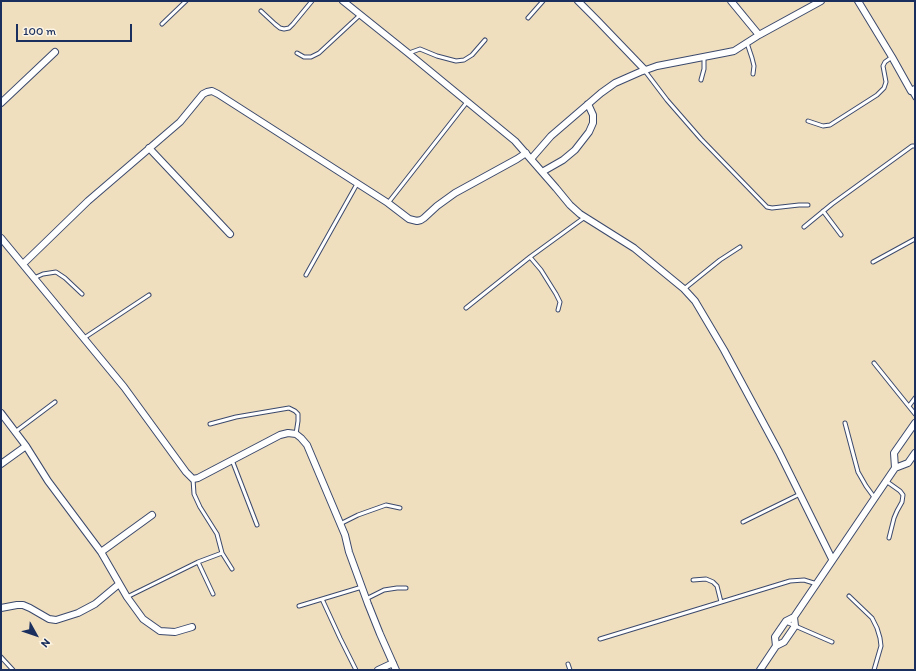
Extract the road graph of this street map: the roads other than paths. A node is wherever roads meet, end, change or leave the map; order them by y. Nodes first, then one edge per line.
1 (186, 1) edge
2 (312, 1) edge
3 (343, 1) edge
4 (543, 1) edge
5 (578, 1) edge
6 (731, 1) edge
7 (821, 1) edge
8 (858, 1) edge
9 (261, 11) dead end
10 (360, 15) junction
11 (528, 18) dead end
12 (162, 24) dead end
13 (758, 35) junction
14 (485, 40) dead end
15 (747, 42) junction
16 (55, 52) dead end
17 (297, 53) dead end
18 (408, 53) junction
19 (892, 56) junction
20 (704, 57) junction
21 (645, 70) junction
22 (753, 74) dead end
23 (701, 80) dead end
24 (913, 90) edge
25 (915, 98) edge
26 (467, 102) junction
27 (1, 103) edge
28 (588, 104) junction
29 (808, 121) dead end
30 (915, 146) edge
31 (149, 148) junction
32 (526, 153) junction
33 (531, 159) junction
34 (542, 172) junction
35 (357, 184) junction
36 (388, 203) junction
37 (808, 205) dead end
38 (823, 211) junction
39 (585, 217) junction
40 (804, 227) dead end
41 (230, 234) dead end
42 (841, 235) dead end
43 (1, 238) edge
44 (915, 239) edge
45 (740, 247) dead end
46 (530, 257) junction
47 (872, 262) dead end
48 (23, 264) junction
49 (306, 275) dead end
50 (34, 278) junction
51 (684, 289) junction
52 (82, 294) dead end
53 (149, 295) dead end
54 (466, 308) dead end
55 (558, 310) dead end
56 (84, 338) junction
57 (874, 363) dead end
58 (915, 398) edge
59 (56, 402) dead end
60 (909, 406) junction
61 (1, 413) edge
62 (915, 414) edge
63 (915, 423) edge
64 (210, 424) dead end
65 (845, 424) dead end
66 (15, 432) junction
67 (296, 434) junction
68 (26, 446) junction
69 (915, 453) edge
70 (232, 460) junction
71 (1, 464) edge
72 (895, 468) junction
73 (193, 479) junction
74 (885, 481) junction
75 (800, 494) junction
76 (874, 497) junction
77 (400, 508) dead end
78 (152, 515) dead end
79 (743, 522) dead end
80 (340, 524) junction
81 (257, 525) dead end
82 (889, 538) dead end
83 (101, 552) junction
84 (222, 553) junction
85 (832, 559) junction
86 (198, 562) junction
87 (232, 569) dead end
88 (692, 580) dead end
89 (119, 584) junction
90 (817, 584) junction
91 (362, 587) junction
92 (406, 588) dead end
93 (214, 594) dead end
94 (850, 596) dead end
95 (126, 597) junction
96 (322, 599) junction
97 (366, 599) junction
98 (721, 602) junction
99 (299, 606) dead end
100 (1, 608) edge
101 (794, 617) junction
102 (786, 621) junction
103 (795, 626) junction
104 (192, 627) dead end
105 (600, 639) dead end
106 (832, 642) dead end
107 (776, 646) junction
108 (1, 657) edge
109 (393, 663) junction
110 (568, 664) dead end
111 (13, 670) edge
112 (356, 670) edge
113 (378, 670) edge
114 (396, 670) edge
115 (570, 670) edge
116 (760, 670) edge
117 (874, 670) edge

1 - 12 lane
2 - 9 lane
3 - 10 street
4 - 11 lane
5 - 21 street
6 - 13 street
7 - 13 street
8 - 19 street
10 - 17 lane
10 - 18 street
13 - 15 street
14 - 18 lane
15 - 20 street
15 - 22 lane
16 - 27 street
18 - 26 street
19 - 24 street
19 - 29 lane
20 - 21 street
20 - 23 lane
21 - 28 street
21 - 37 lane
24 - 25 lane
26 - 32 street
26 - 36 lane
28 - 33 street
28 - 34 street
30 - 38 lane
31 - 35 street
31 - 41 street
31 - 48 street
32 - 33 street
32 - 36 street
33 - 34 street
34 - 39 street
35 - 36 street
35 - 49 lane
38 - 40 lane
38 - 42 lane
39 - 46 lane
39 - 51 street
43 - 48 street
44 - 47 lane
45 - 51 lane
46 - 54 lane
46 - 55 lane
48 - 50 street
50 - 52 lane
50 - 56 street
51 - 75 street
53 - 56 lane
56 - 73 street
57 - 60 lane
58 - 60 lane
59 - 66 lane
60 - 62 lane
61 - 66 street
63 - 72 street
64 - 67 lane
65 - 76 lane
66 - 68 street
67 - 70 street
67 - 80 street
68 - 71 street
68 - 83 street
69 - 72 street
70 - 73 street
70 - 81 lane
72 - 74 street
73 - 84 lane
74 - 76 street
74 - 82 lane
75 - 79 lane
75 - 85 street
76 - 85 street
77 - 80 lane
78 - 83 street
80 - 91 street
83 - 89 street
84 - 86 lane
84 - 87 lane
85 - 90 street
86 - 93 lane
86 - 95 lane
88 - 98 lane
89 - 95 street
89 - 100 street
90 - 98 lane
90 - 101 street
91 - 96 lane
91 - 97 street
92 - 97 lane
94 - 117 lane
95 - 104 street
96 - 99 lane
96 - 112 lane
97 - 109 street
98 - 105 lane
101 - 102 street
101 - 103 street
102 - 103 lane
102 - 107 street
103 - 106 lane
103 - 107 street
107 - 116 street
108 - 111 lane
109 - 113 street
109 - 114 street
110 - 115 lane

